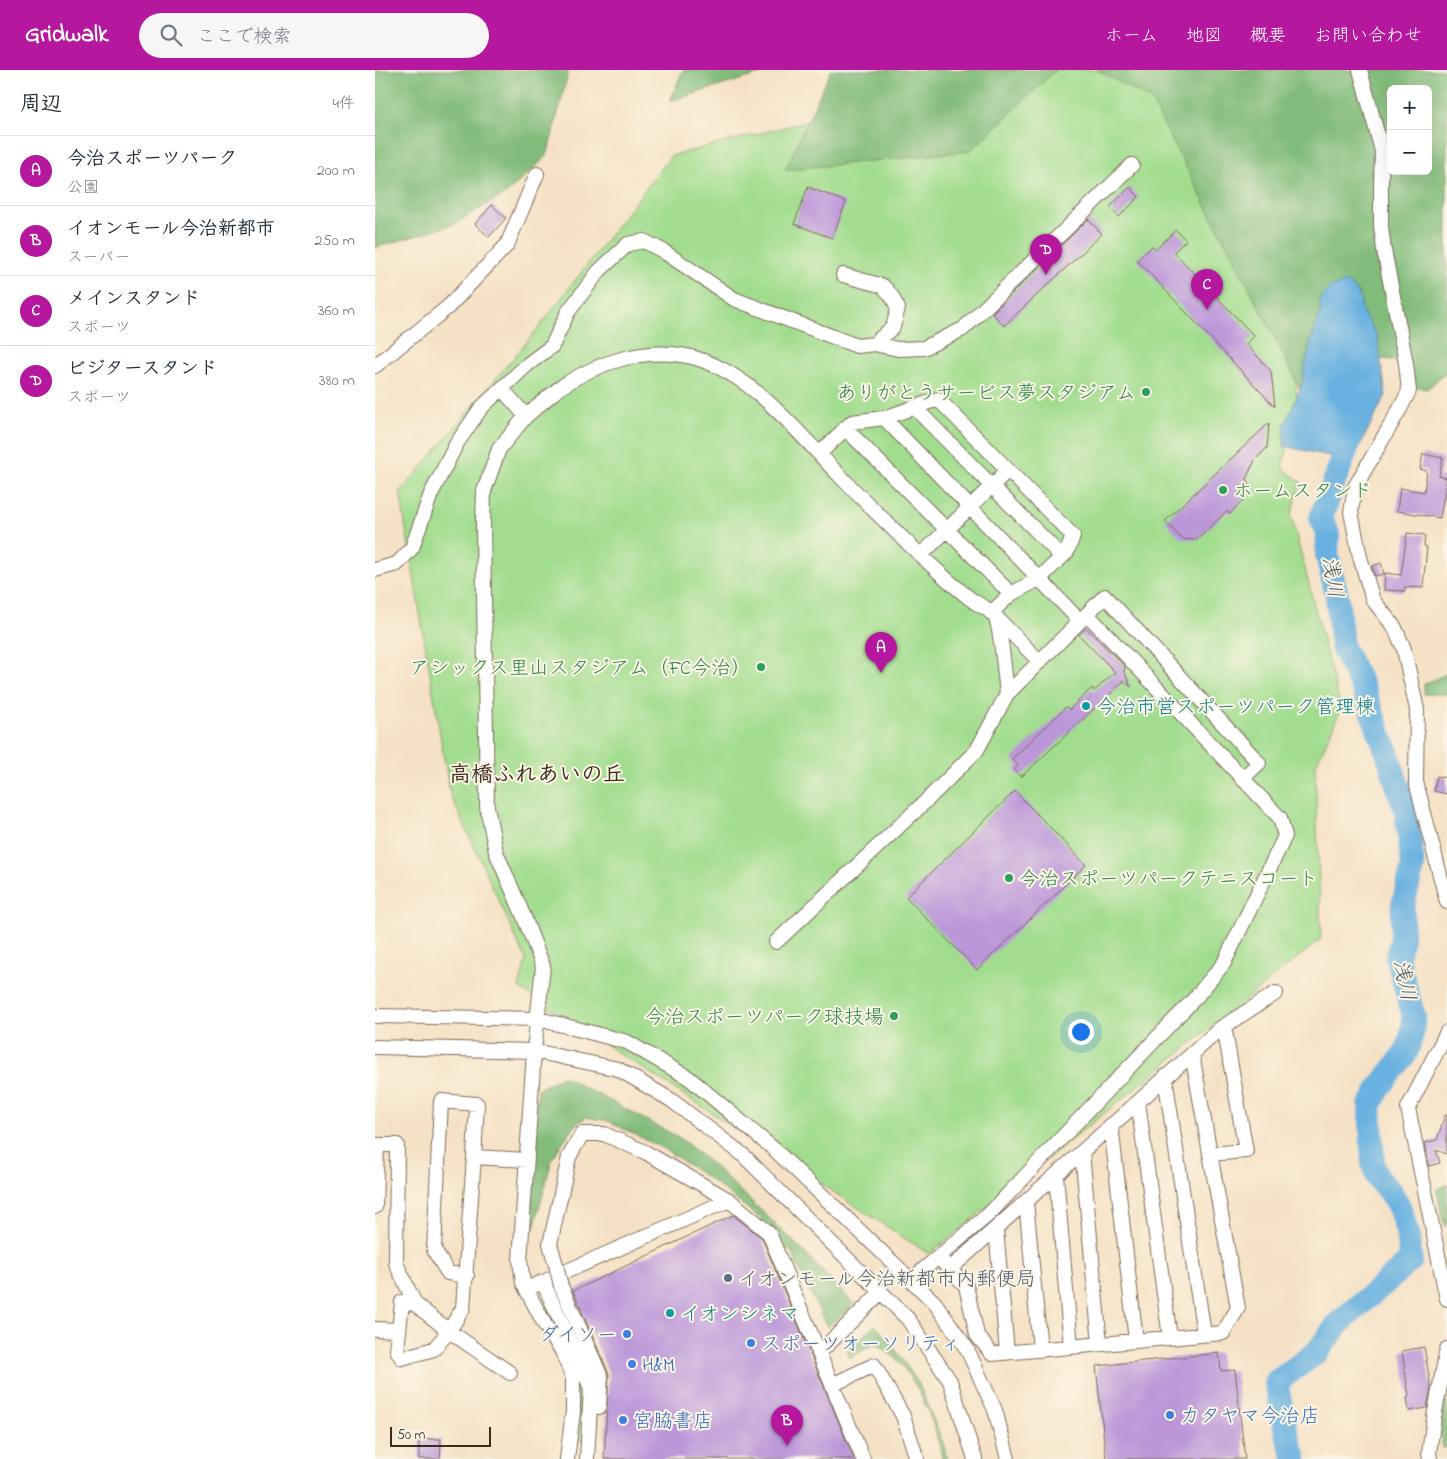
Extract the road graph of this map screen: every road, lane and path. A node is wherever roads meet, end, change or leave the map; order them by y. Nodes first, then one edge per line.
1 (1360, 70) edge
2 (1132, 165) dead end
3 (537, 174) dead end
4 (843, 275) dead end
5 (874, 344) junction
6 (375, 366) edge
7 (502, 388) junction
8 (914, 407) junction
9 (526, 416) junction
10 (884, 418) junction
11 (845, 428) junction
12 (819, 454) junction
13 (1008, 470) junction
14 (992, 486) junction
15 (970, 507) junction
16 (947, 529) junction
17 (921, 555) junction
18 (1062, 557) junction
19 (375, 570) edge
20 (1039, 579) junction
21 (1011, 594) junction
22 (992, 614) junction
23 (1083, 617) junction
24 (1039, 661) junction
25 (1007, 694) junction
26 (1242, 779) junction
27 (1447, 902) edge
28 (776, 942) dead end
29 (1276, 993) dead end
30 (375, 1016) edge
31 (539, 1019) junction
32 (1224, 1026) junction
33 (1447, 1032) edge
34 (375, 1047) edge
35 (535, 1052) junction
36 (1192, 1054) junction
37 (1165, 1078) junction
38 (1138, 1102) junction
39 (1111, 1126) junction
40 (376, 1145) edge
41 (1082, 1152) junction
42 (1210, 1154) junction
43 (475, 1157) junction
44 (527, 1160) junction
45 (1056, 1175) junction
46 (729, 1200) junction
47 (1026, 1202) junction
48 (375, 1207) edge
49 (996, 1229) junction
50 (938, 1257) junction
51 (950, 1269) junction
52 (467, 1276) junction
53 (911, 1280) junction
54 (543, 1282) junction
55 (526, 1289) junction
56 (881, 1292) junction
57 (1447, 1299) edge
58 (415, 1304) junction
59 (375, 1329) edge
60 (399, 1330) junction
61 (449, 1331) junction
62 (1204, 1334) junction
63 (1170, 1338) junction
64 (1136, 1341) junction
65 (1100, 1344) junction
66 (1071, 1346) junction
67 (1040, 1349) junction
68 (1447, 1349) edge
69 (1007, 1352) junction
70 (819, 1353) junction
71 (511, 1373) dead end
72 (832, 1384) junction
73 (598, 1421) dead end
74 (568, 1453) edge
75 (587, 1454) edge
76 (863, 1459) edge
77 (917, 1459) edge
78 (975, 1459) edge
79 (1008, 1459) edge
80 (1430, 1459) edge

1 - 27 street
2 - 5 street
3 - 6 street
4 - 5 street
5 - 7 street
7 - 9 street
7 - 19 street
8 - 10 street
8 - 13 street
8 - 14 street
9 - 12 street
9 - 31 street
10 - 11 street
10 - 15 street
11 - 12 street
11 - 16 street
12 - 17 street
13 - 14 street
13 - 18 street
14 - 15 street
14 - 18 street
15 - 16 street
15 - 20 street
16 - 17 street
16 - 21 street
17 - 22 street
18 - 20 street
20 - 21 street
20 - 23 street
21 - 22 street
22 - 24 street
22 - 25 street
23 - 24 street
23 - 26 street
23 - 26 street
24 - 25 street
25 - 28 street
26 - 50 street
29 - 32 street
30 - 31 street
31 - 35 street
31 - 53 street
32 - 36 street
32 - 42 street
33 - 57 street
34 - 35 street
35 - 44 street
35 - 56 street
36 - 37 street
36 - 42 street
37 - 38 street
37 - 62 street
38 - 39 street
38 - 63 street
39 - 41 street
39 - 64 street
40 - 48 street
40 - 58 street
41 - 45 street
41 - 65 street
42 - 62 street
43 - 44 street
43 - 52 street
43 - 52 street
44 - 55 street
45 - 47 street
45 - 66 street
46 - 54 street
46 - 70 street
46 - 73 street, bridge
47 - 49 street
47 - 67 street
49 - 51 street
49 - 69 street
50 - 51 street
50 - 53 street
51 - 69 street
52 - 61 street
53 - 79 street
54 - 55 street
54 - 75 street
55 - 74 street
56 - 70 street
56 - 78 street
58 - 60 street
58 - 61 street
59 - 60 street
60 - 61 street
61 - 71 street
62 - 63 street
63 - 64 street
64 - 65 street
65 - 66 street
66 - 67 street
67 - 69 street
68 - 80 street
70 - 72 street
72 - 76 street
72 - 77 street
74 - 75 street

